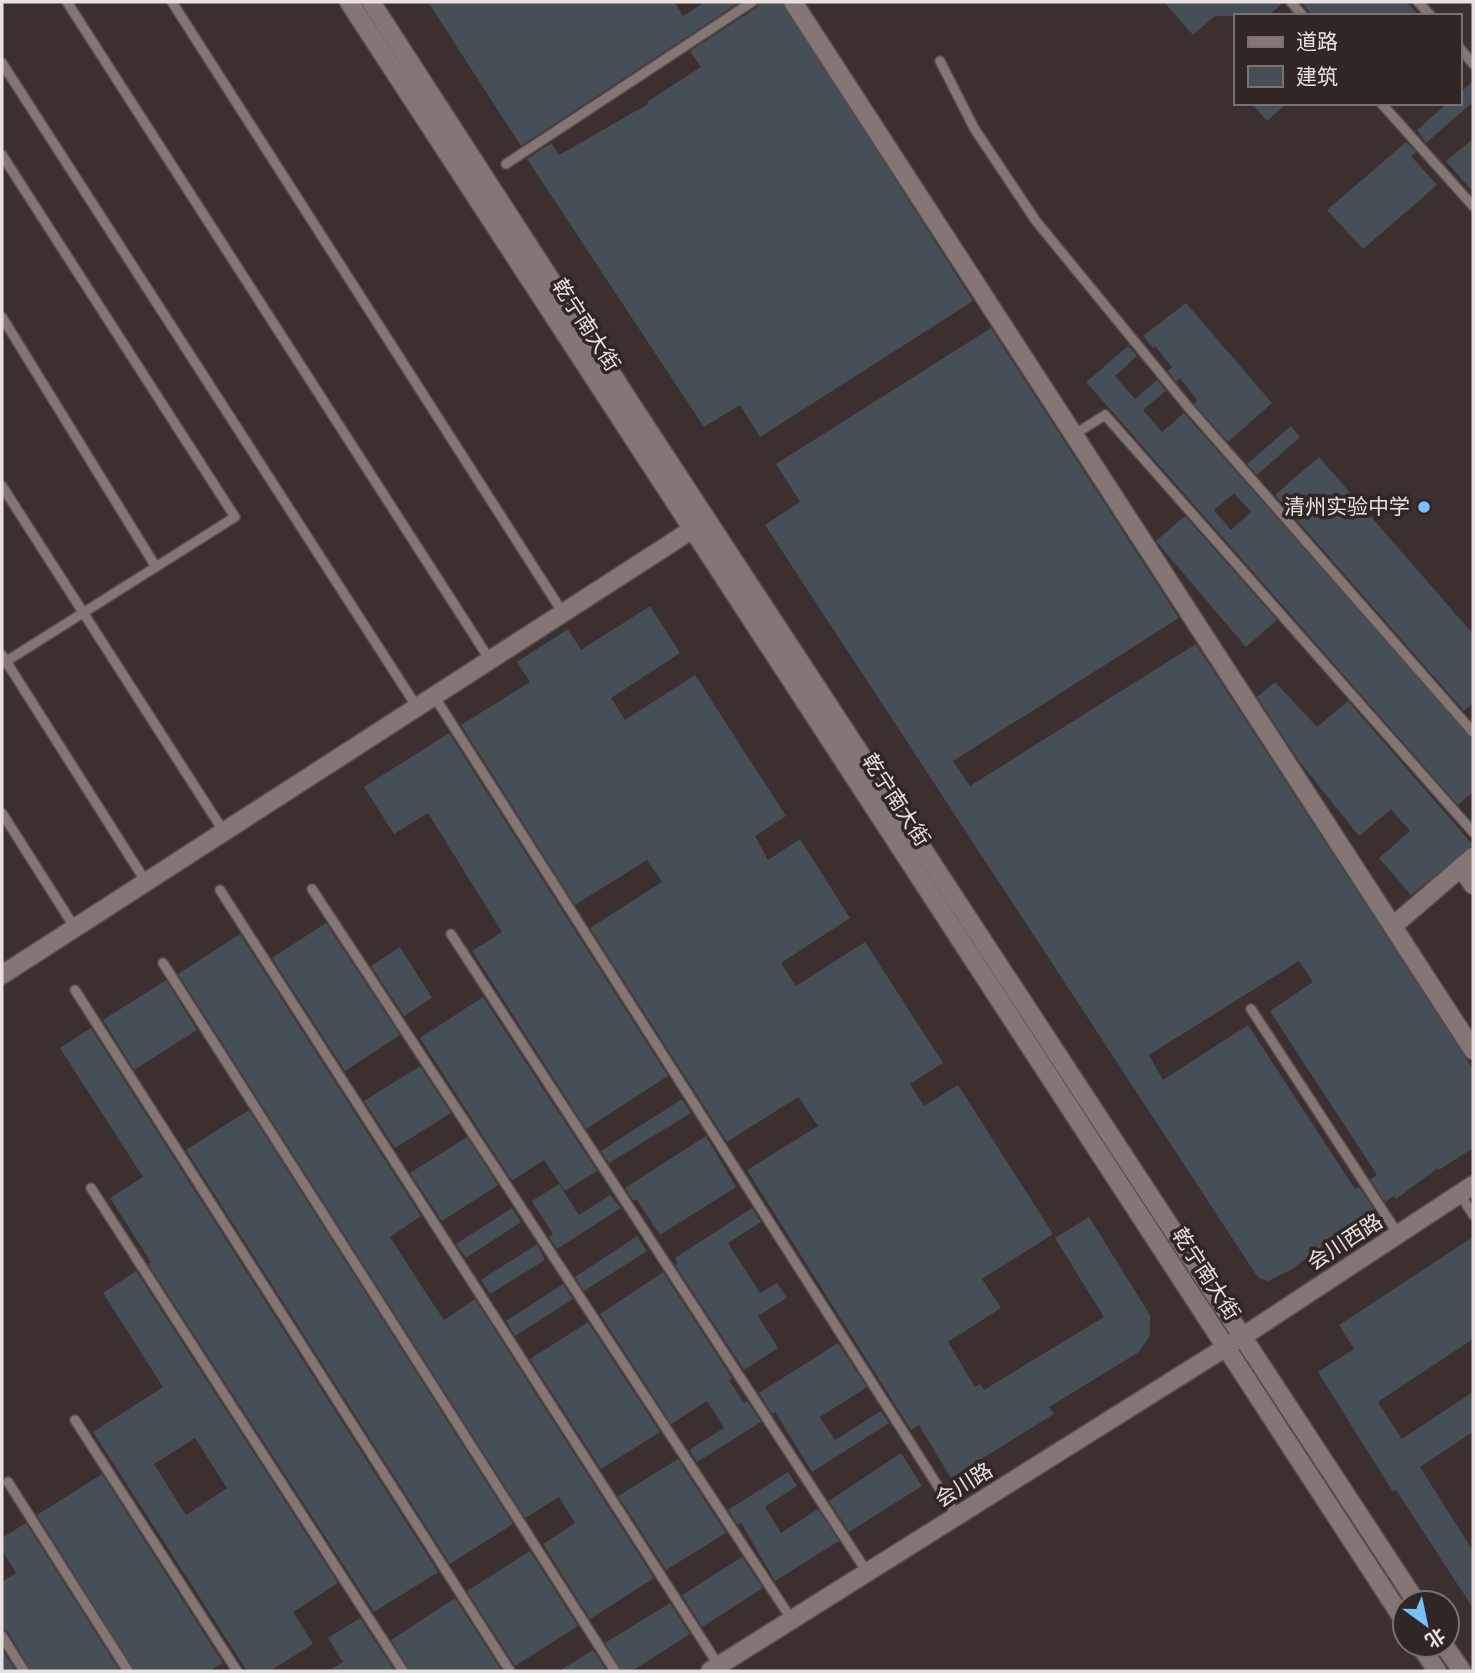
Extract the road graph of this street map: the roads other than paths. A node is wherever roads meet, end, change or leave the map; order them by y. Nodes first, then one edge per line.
1 (67, 2) edge
2 (172, 2) edge
3 (349, 2) edge
4 (371, 2) edge
5 (752, 2) edge
6 (793, 2) edge
7 (1461, 49) edge
8 (940, 61) dead end
9 (2, 63) edge
10 (1473, 64) edge
11 (1386, 105) edge
12 (2, 155) edge
13 (506, 164) dead end
14 (1473, 206) edge
15 (2, 317) edge
16 (1075, 434) junction
17 (2, 486) edge
18 (693, 530) junction
19 (156, 567) junction
20 (83, 613) junction
21 (563, 613) junction
22 (3, 660) edge
23 (490, 660) junction
24 (434, 696) junction
25 (417, 707) junction
26 (1473, 732) edge
27 (2, 813) edge
28 (224, 832) junction
29 (1473, 832) edge
30 (1467, 862) edge
31 (146, 882) junction
32 (1473, 886) edge
33 (312, 889) dead end
34 (219, 890) dead end
35 (1393, 926) junction
36 (75, 928) junction
37 (451, 934) dead end
38 (163, 962) dead end
39 (2, 975) edge
40 (75, 990) dead end
41 (1251, 1010) dead end
42 (1473, 1050) edge
43 (91, 1188) dead end
44 (1466, 1190) edge
45 (1473, 1215) edge
46 (1398, 1234) junction
47 (1242, 1337) junction
48 (1226, 1347) junction
49 (75, 1420) dead end
50 (8, 1482) dead end
51 (957, 1516) junction
52 (867, 1572) junction
53 (1408, 1589) edge
54 (1391, 1600) edge
55 (792, 1619) junction
56 (2, 1636) edge
57 (714, 1668) edge
58 (24, 1671) edge
59 (128, 1671) edge
60 (237, 1671) edge
61 (403, 1671) edge
62 (510, 1671) edge
63 (615, 1671) edge

1 - 23 lane
2 - 21 lane
3 - 18 main road, 乾宁南大街
4 - 47 main road, 乾宁南大街
5 - 13 lane
6 - 16 main road
7 - 10 lane
8 - 26 lane
9 - 25 lane
11 - 14 lane
12 - 19 lane
15 - 19 lane
16 - 29 lane
16 - 35 main road
17 - 20 lane
18 - 21 main road
18 - 48 main road, 乾宁南大街
19 - 20 lane
20 - 22 lane
20 - 28 lane
21 - 23 main road
22 - 31 lane
23 - 24 main road
24 - 25 main road
24 - 51 lane
25 - 28 main road
27 - 36 lane
28 - 31 main road
30 - 32 main road
30 - 35 main road
31 - 36 main road
33 - 55 lane
34 - 57 lane
35 - 42 main road
36 - 39 main road
37 - 52 lane
38 - 63 lane
40 - 62 lane
41 - 46 lane
43 - 61 lane
44 - 45 lane
44 - 46 main road, 会川西路
46 - 47 main road, 会川西路
47 - 48 main road, 会川路
47 - 53 main road, 乾宁南大街
48 - 51 main road, 会川路
48 - 54 main road, 乾宁南大街
49 - 60 lane
50 - 59 lane
51 - 52 main road, 会川路
52 - 55 main road, 会川路
55 - 57 main road, 会川路
56 - 58 lane

